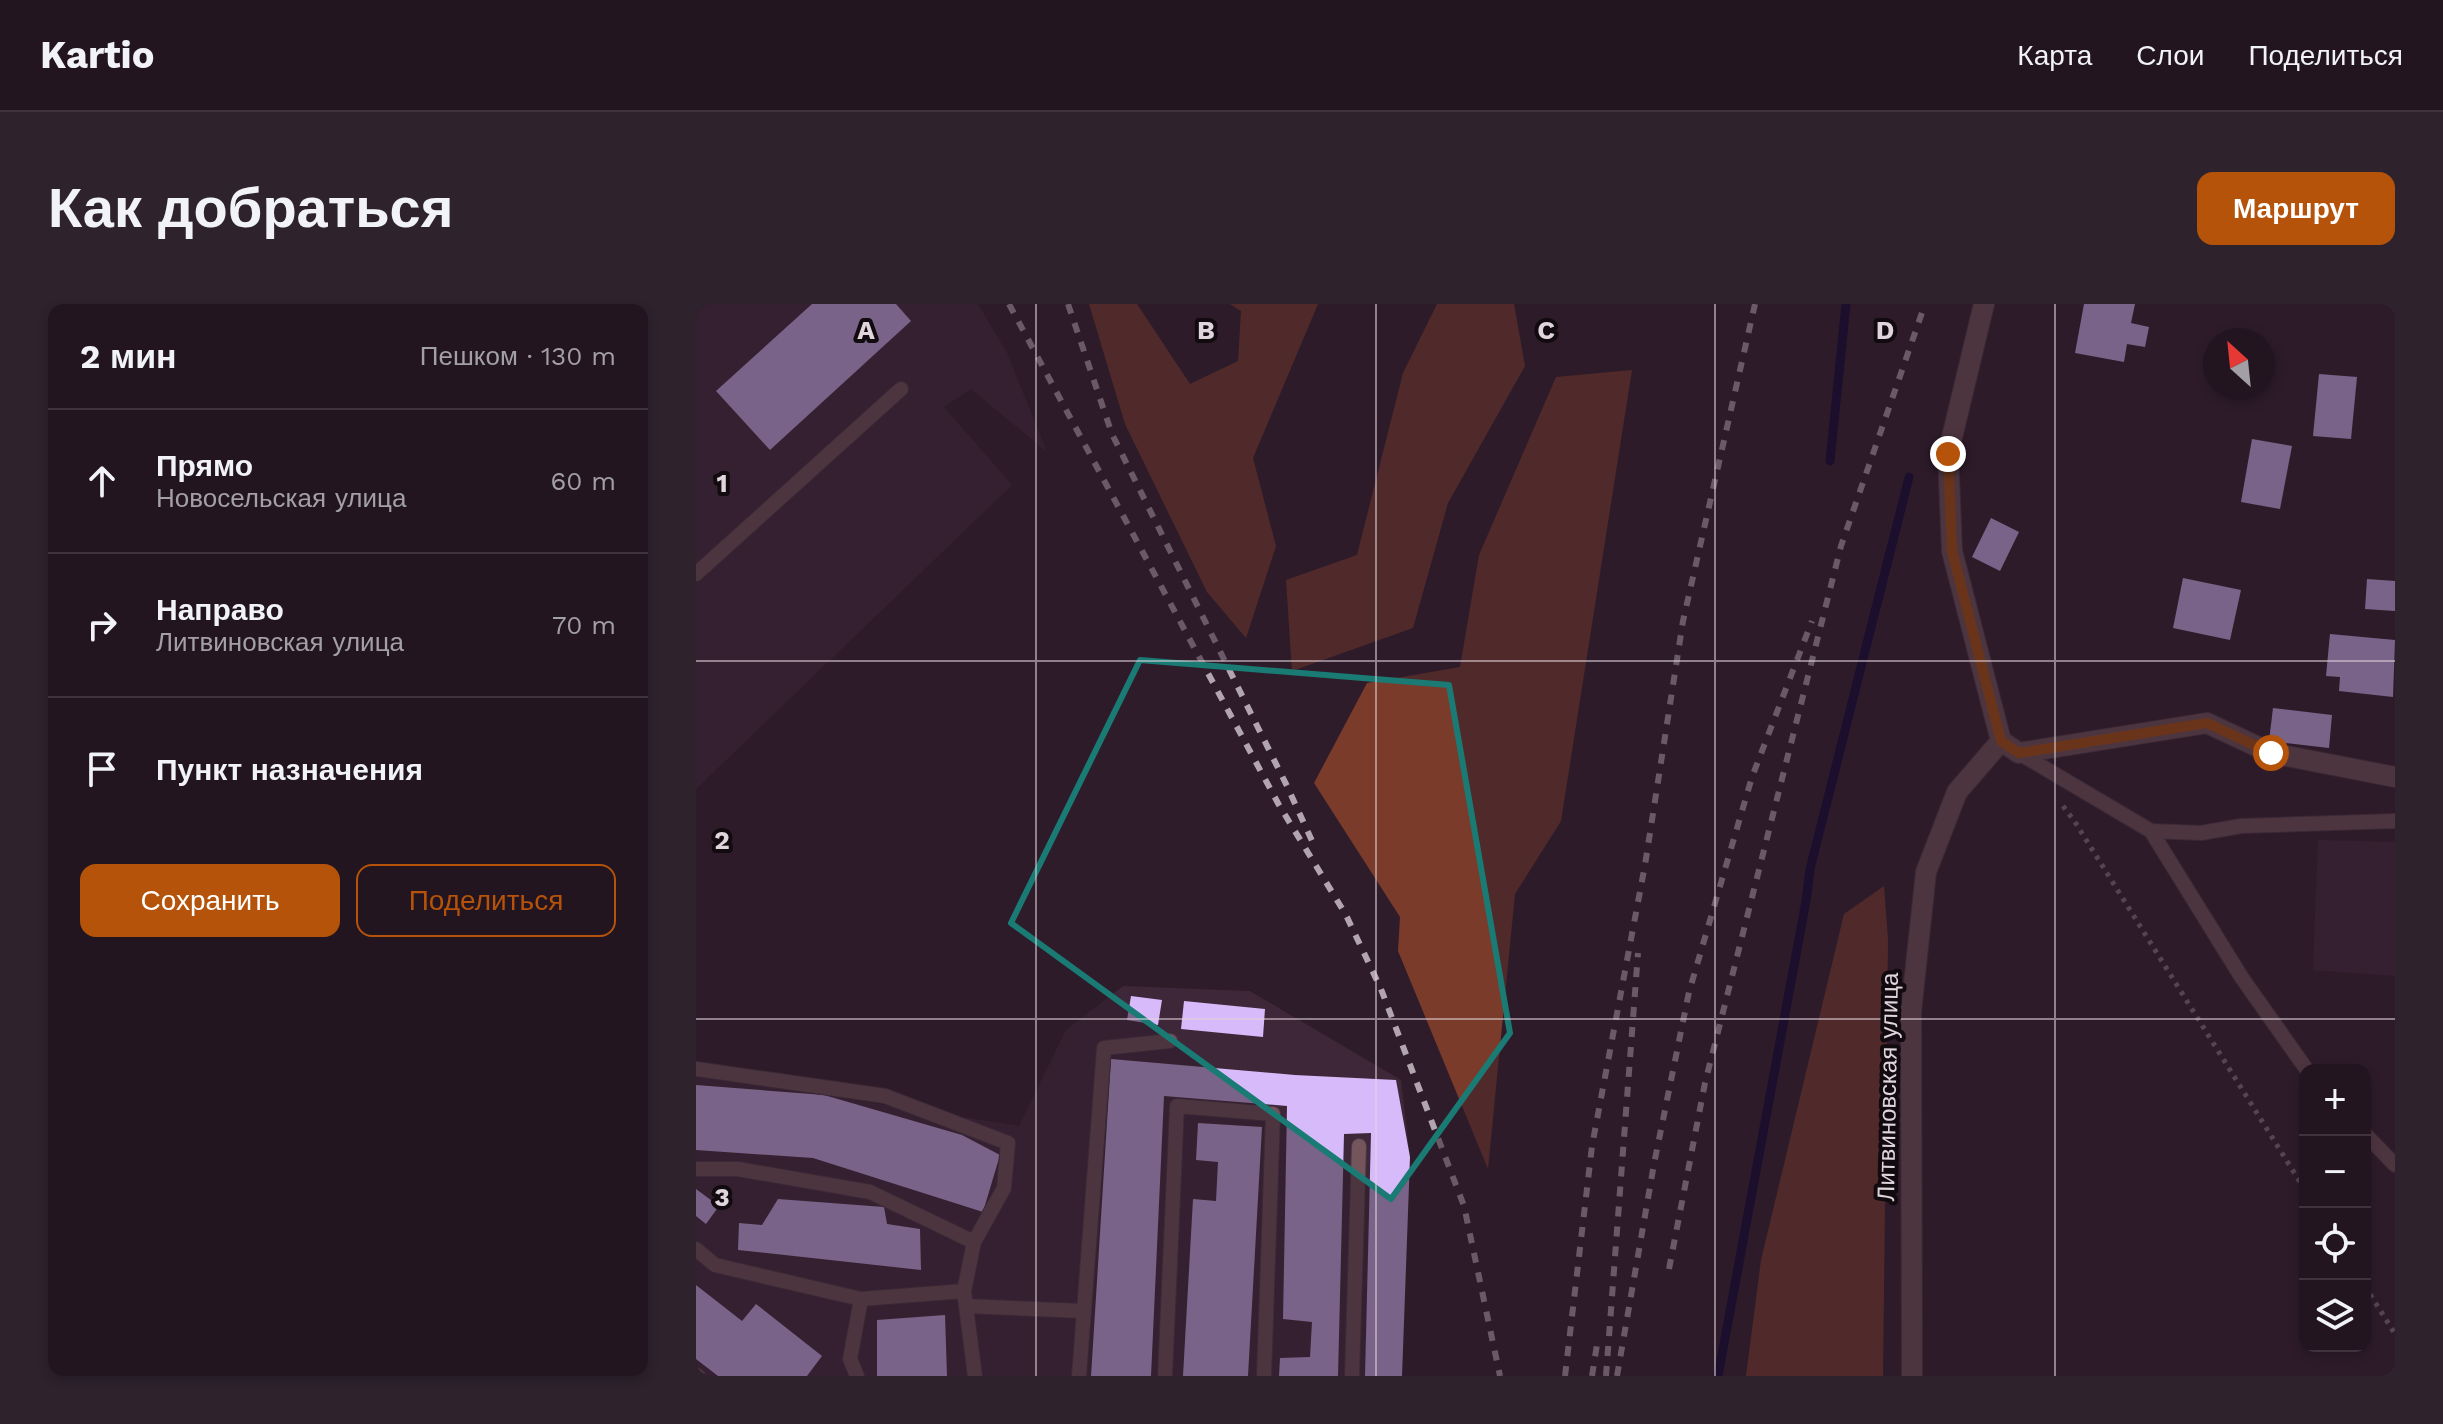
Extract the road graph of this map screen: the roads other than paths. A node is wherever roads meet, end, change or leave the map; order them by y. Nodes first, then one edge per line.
1 (1984, 304) edge
2 (901, 389) dead end
3 (696, 574) edge
4 (2001, 741) junction
5 (2019, 753) junction
6 (2395, 777) edge
7 (2395, 821) edge
8 (2151, 831) junction
9 (1170, 1041) dead end
10 (2303, 1064) edge
11 (696, 1069) edge
12 (2367, 1136) edge
13 (1359, 1146) dead end
14 (2395, 1165) edge
15 (696, 1169) edge
16 (974, 1242) junction
17 (696, 1249) edge
18 (965, 1298) junction
19 (861, 1299) junction
20 (1082, 1311) junction
21 (857, 1376) edge
22 (975, 1376) edge
23 (1079, 1376) edge
24 (1165, 1376) edge
25 (1264, 1376) edge
26 (1352, 1376) edge
27 (1912, 1376) edge

1 - 4 street
2 - 3 lane
4 - 5 street
4 - 27 street, Литвиновская улица
5 - 6 street
5 - 8 lane
7 - 8 lane
8 - 10 lane
9 - 20 lane
11 - 16 lane
12 - 14 lane
13 - 26 lane
15 - 16 lane
16 - 18 lane
17 - 19 lane
18 - 19 lane
18 - 20 lane
18 - 22 lane
19 - 21 lane
20 - 23 lane
24 - 25 lane

